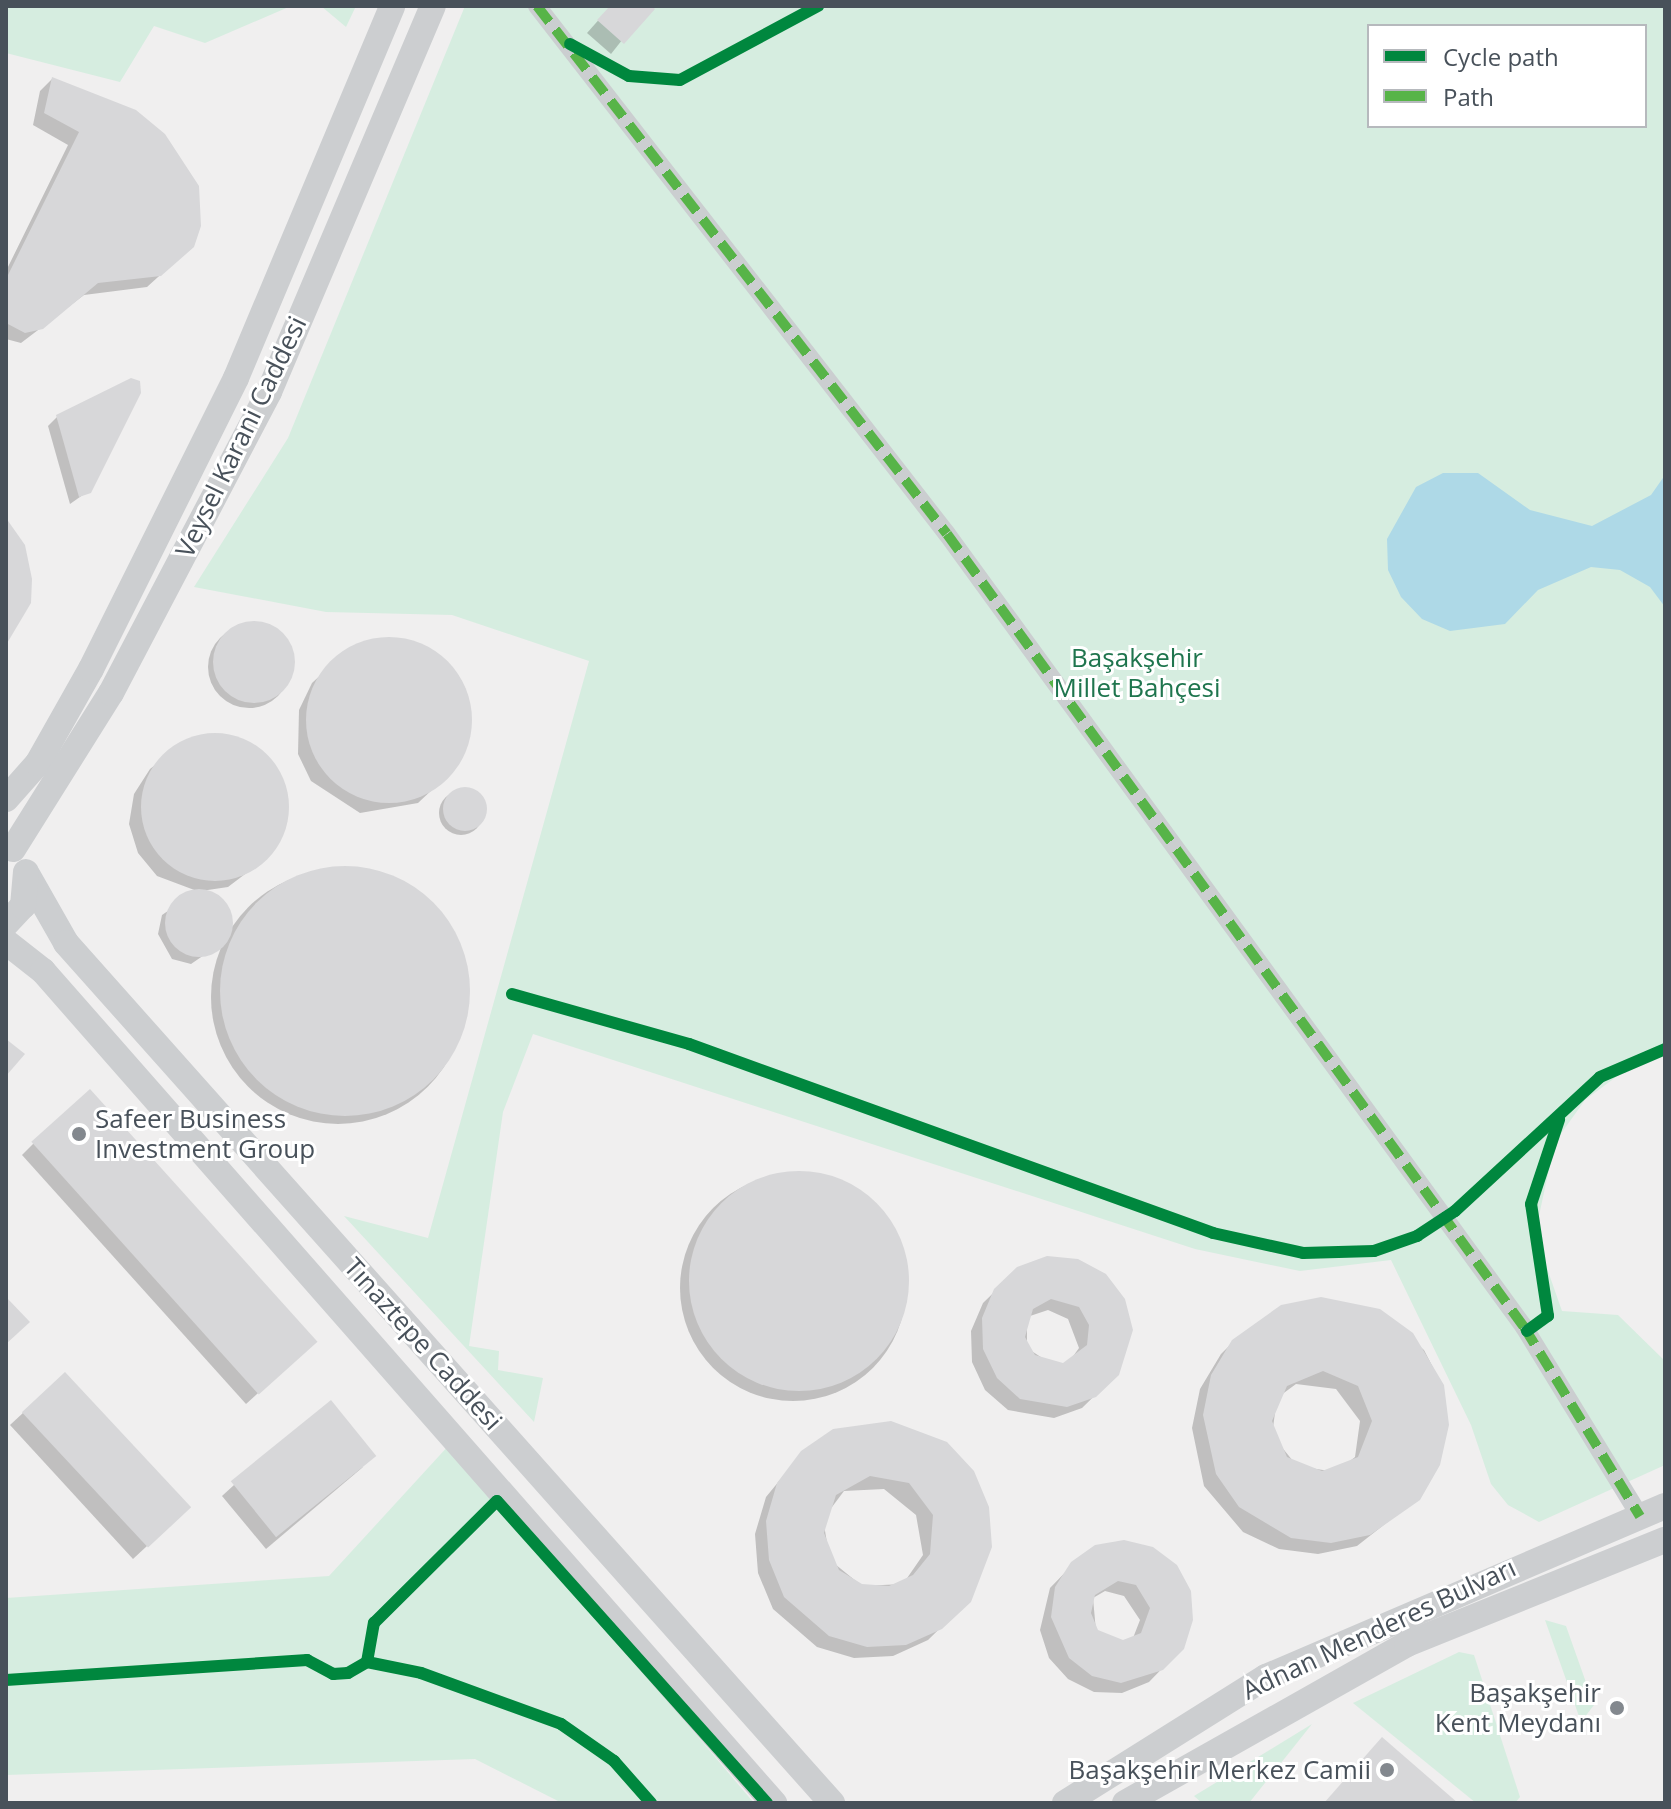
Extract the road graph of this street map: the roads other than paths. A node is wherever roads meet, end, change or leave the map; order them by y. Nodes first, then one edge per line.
1 (392, 6) edge
2 (433, 6) edge
3 (537, 6) edge
4 (6, 799) edge
5 (10, 847) edge
6 (28, 876) junction
7 (6, 924) edge
8 (6, 942) edge
9 (1665, 1506) edge
10 (1640, 1516) junction
11 (1665, 1540) edge
12 (774, 1803) edge
13 (832, 1803) edge
14 (1065, 1803) edge
15 (1125, 1803) edge

1 - 4 street, Veysel Karani Caddesi
2 - 5 street, Veysel Karani Caddesi
3 - 10 street
5 - 6 street, Tınaztepe Caddesi
6 - 7 street
6 - 13 street, Tınaztepe Caddesi
8 - 12 street, Tınaztepe Caddesi
9 - 10 street, Adnan Menderes Bulvarı
10 - 14 street, Adnan Menderes Bulvarı
11 - 15 street, Adnan Menderes Bulvarı

